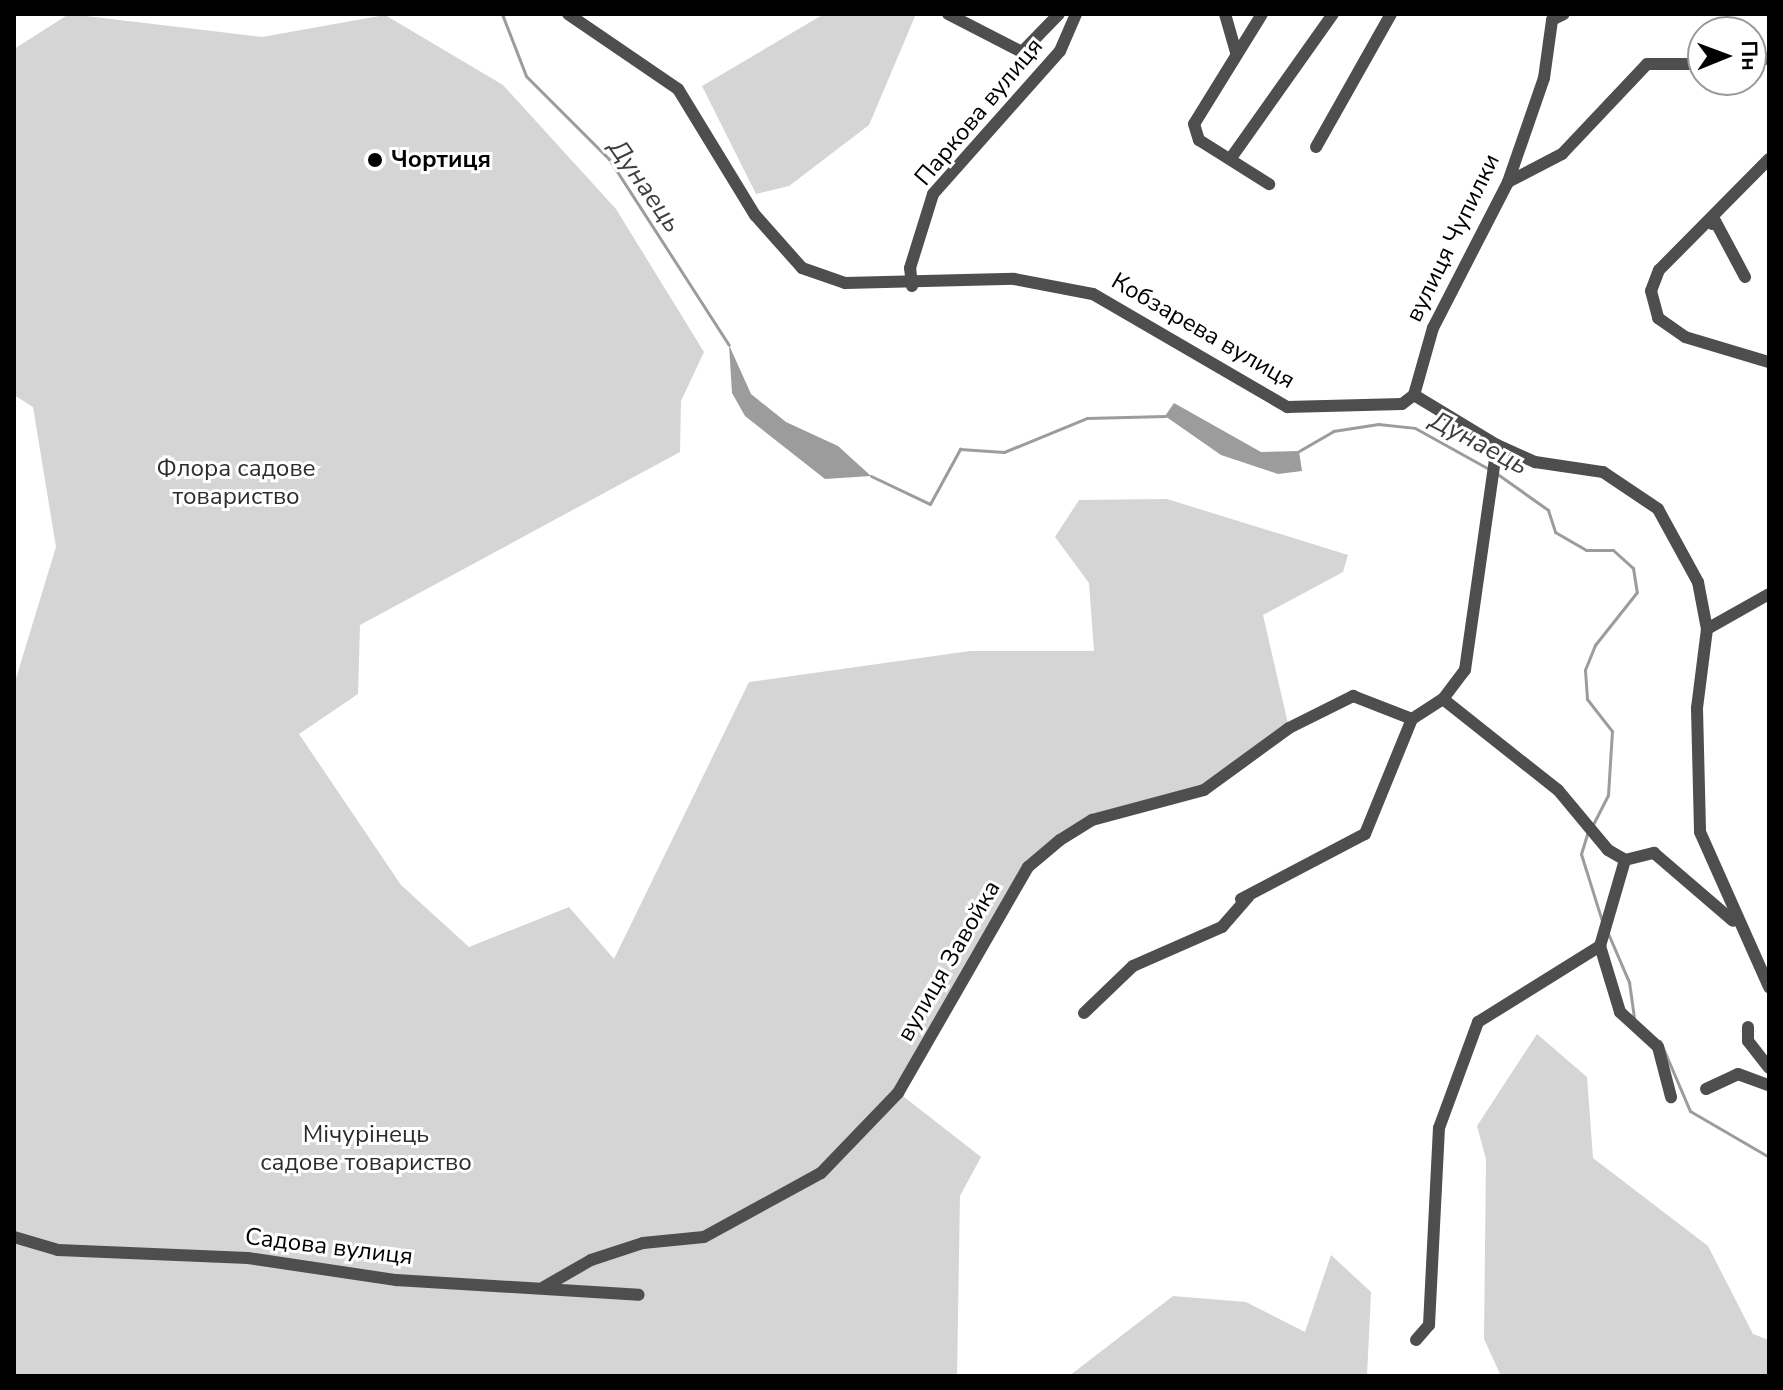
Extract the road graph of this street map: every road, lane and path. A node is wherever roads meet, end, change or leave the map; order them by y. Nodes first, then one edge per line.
1 (568, 14) edge
2 (948, 14) edge
3 (1076, 14) edge
4 (1225, 14) edge
5 (1262, 14) edge
6 (1333, 14) edge
7 (1391, 14) edge
8 (1555, 16) edge
9 (1057, 17) edge
10 (1236, 52) junction
11 (1687, 64) edge
12 (1316, 147) dead end
13 (1231, 158) junction
14 (1769, 159) edge
15 (1508, 182) junction
16 (1269, 184) dead end
17 (1713, 217) junction
18 (1680, 259) dead end
19 (1745, 277) dead end
20 (912, 286) junction
21 (1769, 362) edge
22 (1414, 395) junction
23 (1497, 445) junction
24 (1769, 594) edge
25 (1707, 629) junction
26 (1443, 699) junction
27 (1412, 719) junction
28 (1625, 860) junction
29 (1739, 928) junction
30 (1600, 946) junction
31 (1769, 987) edge
32 (1084, 1013) dead end
33 (1748, 1027) dead end
34 (1769, 1068) edge
35 (1769, 1085) edge
36 (1706, 1089) dead end
37 (1671, 1097) dead end
38 (14, 1237) edge
39 (544, 1287) junction
40 (639, 1295) dead end
41 (1416, 1340) dead end

1 - 20 street, Кобзарева вулиця
2 - 9 street
3 - 9 street
3 - 20 street, Паркова вулиця
4 - 10 street
5 - 10 street
6 - 13 street
7 - 12 street
8 - 15 street, вулиця Чупилки
10 - 13 street
11 - 15 street
13 - 16 street
14 - 17 street
15 - 22 street, вулиця Чупилки
17 - 18 street
17 - 19 street
17 - 21 street
20 - 22 street, Кобзарева вулиця
22 - 23 street
23 - 25 street
23 - 26 street
24 - 25 street
25 - 29 street
26 - 27 street
26 - 28 street
27 - 32 street
27 - 39 street, вулиця Завойка
28 - 29 street
28 - 30 street
29 - 31 street
30 - 37 street
30 - 41 street
33 - 34 street
35 - 36 street
38 - 39 street, Садова вулиця
39 - 40 street, Садова вулиця

